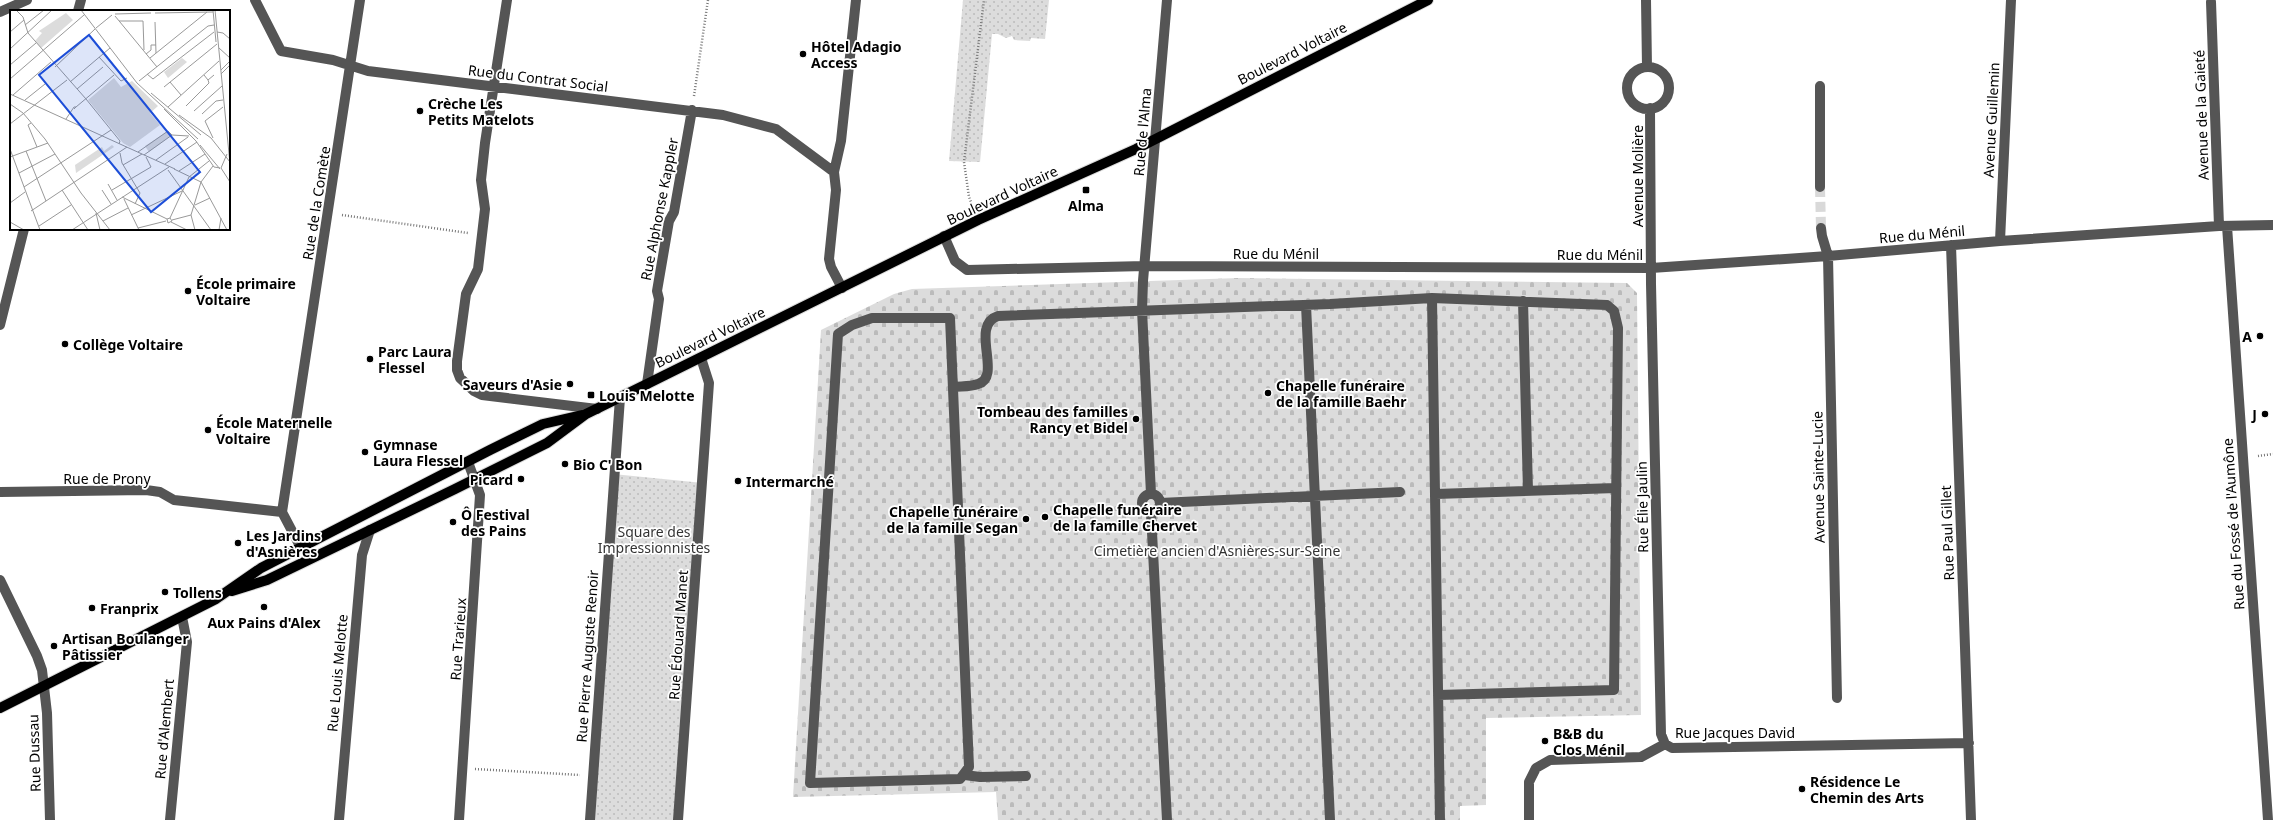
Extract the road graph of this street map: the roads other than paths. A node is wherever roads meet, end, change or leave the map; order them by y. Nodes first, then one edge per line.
1 (28, 0) edge
2 (81, 0) edge
3 (255, 0) edge
4 (360, 0) edge
5 (507, 0) edge
6 (856, 0) edge
7 (1167, 0) edge
8 (1428, 0) edge
9 (1646, 0) edge
10 (2011, 0) edge
11 (2211, 2) dead end
12 (78, 10) edge
13 (0, 12) edge
14 (350, 65) junction
15 (1647, 67) junction
16 (1820, 86) dead end
17 (494, 87) junction
18 (1650, 108) junction
19 (692, 110) junction
20 (1157, 138) junction
21 (834, 172) junction
22 (1820, 187) tunnel mouth
23 (2273, 225) edge
24 (2223, 226) junction
25 (1821, 228) tunnel mouth
26 (24, 230) edge
27 (944, 236) junction
28 (2000, 241) junction
29 (1951, 246) junction
30 (1828, 256) junction
31 (1145, 266) junction
32 (1651, 268) junction
33 (842, 288) junction
34 (1432, 298) junction
35 (1523, 301) junction
36 (1306, 305) junction
37 (1142, 310) junction
38 (0, 325) edge
39 (701, 358) junction
40 (647, 384) junction
41 (953, 386) junction
42 (620, 398) junction
43 (597, 409) junction
44 (586, 414) junction
45 (468, 462) junction
46 (476, 478) junction
47 (1616, 488) junction
48 (1528, 491) junction
49 (0, 492) edge
50 (1400, 492) dead end
51 (1150, 494) junction
52 (1436, 494) junction
53 (1315, 495) junction
54 (1160, 503) junction
55 (282, 512) junction
56 (1151, 513) junction
57 (370, 530) junction
58 (301, 548) junction
59 (0, 580) edge
60 (232, 591) junction
61 (182, 617) junction
62 (45, 686) junction
63 (1438, 695) junction
64 (1837, 698) dead end
65 (0, 708) edge
66 (1969, 742) junction
67 (1665, 744) junction
68 (964, 775) junction
69 (1026, 776) dead end
70 (50, 820) edge
71 (170, 820) edge
72 (339, 820) edge
73 (459, 820) edge
74 (590, 820) edge
75 (678, 820) edge
76 (1167, 820) edge
77 (1330, 820) edge
78 (1440, 820) edge
79 (1529, 820) edge
80 (1971, 820) edge
81 (2268, 820) edge

1 - 13 street
2 - 12 street
3 - 14 street, Rue du Contrat Social
4 - 14 street, Rue de la Comète
5 - 17 street
6 - 21 street
7 - 20 street, Rue de l'Alma
8 - 20 main road, Boulevard Voltaire
9 - 15 street
10 - 28 street, Avenue Guillemin
11 - 24 street, Avenue de la Gaieté
14 - 17 street, Rue du Contrat Social
14 - 55 street, Rue de la Comète
15 - 18 street, Avenue Molière
15 - 18 street, Avenue Molière
16 - 22 street
17 - 19 street, Rue du Contrat Social
17 - 43 street
18 - 32 street, Avenue Molière
19 - 21 street, Rue du Contrat Social
19 - 40 street, Rue Alphonse Kappler
20 - 27 main road, Boulevard Voltaire
20 - 31 street, Rue de l'Alma
21 - 33 street
23 - 24 street, Rue du Ménil
24 - 28 street, Rue du Ménil
24 - 81 street, Rue du Fossé de l'Aumône
25 - 30 street, Avenue Sainte-Lucie
26 - 38 street
27 - 31 street, Rue du Ménil
27 - 33 main road, Boulevard Voltaire
28 - 29 street, Rue du Ménil
29 - 30 street, Rue du Ménil
29 - 66 street, Rue Paul Gillet
30 - 32 street, Rue du Ménil
30 - 64 street, Avenue Sainte-Lucie
31 - 32 street, Rue du Ménil
31 - 37 street, Rue de l'Alma
32 - 67 street, Rue Élie Jaulin
33 - 39 main road, Boulevard Voltaire
34 - 35 street
34 - 36 street
34 - 52 street
35 - 47 street
35 - 48 street
36 - 37 street
36 - 53 street
37 - 41 street
37 - 51 street, Rue de l'Alma
39 - 40 main road, Boulevard Voltaire
39 - 75 street, Rue Édouard Manet
40 - 42 main road, Boulevard Voltaire
41 - 68 street
41 - 68 street
42 - 43 main road, Boulevard Voltaire
42 - 74 street, Rue Pierre Auguste Renoir
43 - 44 main road, Boulevard Voltaire
44 - 45 main road, Boulevard Voltaire
44 - 46 main road, Boulevard Voltaire
45 - 46 street, Rue Trarieux
45 - 58 main road, Boulevard Voltaire
46 - 57 main road, Boulevard Voltaire
46 - 73 street, Rue Trarieux
47 - 48 street
47 - 63 street
48 - 52 street
49 - 55 street, Rue de Prony
50 - 53 street
51 - 54 street
51 - 56 street
52 - 63 street
53 - 54 street
53 - 77 street
54 - 56 street
55 - 58 street
56 - 76 street
57 - 60 main road, Boulevard Voltaire
57 - 72 street, Rue Louis Melotte
58 - 60 main road, Boulevard Voltaire
59 - 62 street, Rue Dussau
60 - 61 main road, Boulevard Voltaire
61 - 62 main road, Boulevard Voltaire
61 - 71 street, Rue d'Alembert
62 - 65 main road, Boulevard Voltaire
62 - 70 street, Rue Dussau
63 - 78 street
66 - 67 street, Rue Jacques David
66 - 80 street, Rue Paul Gillet
67 - 79 street, Rue Jacques David
68 - 69 street

